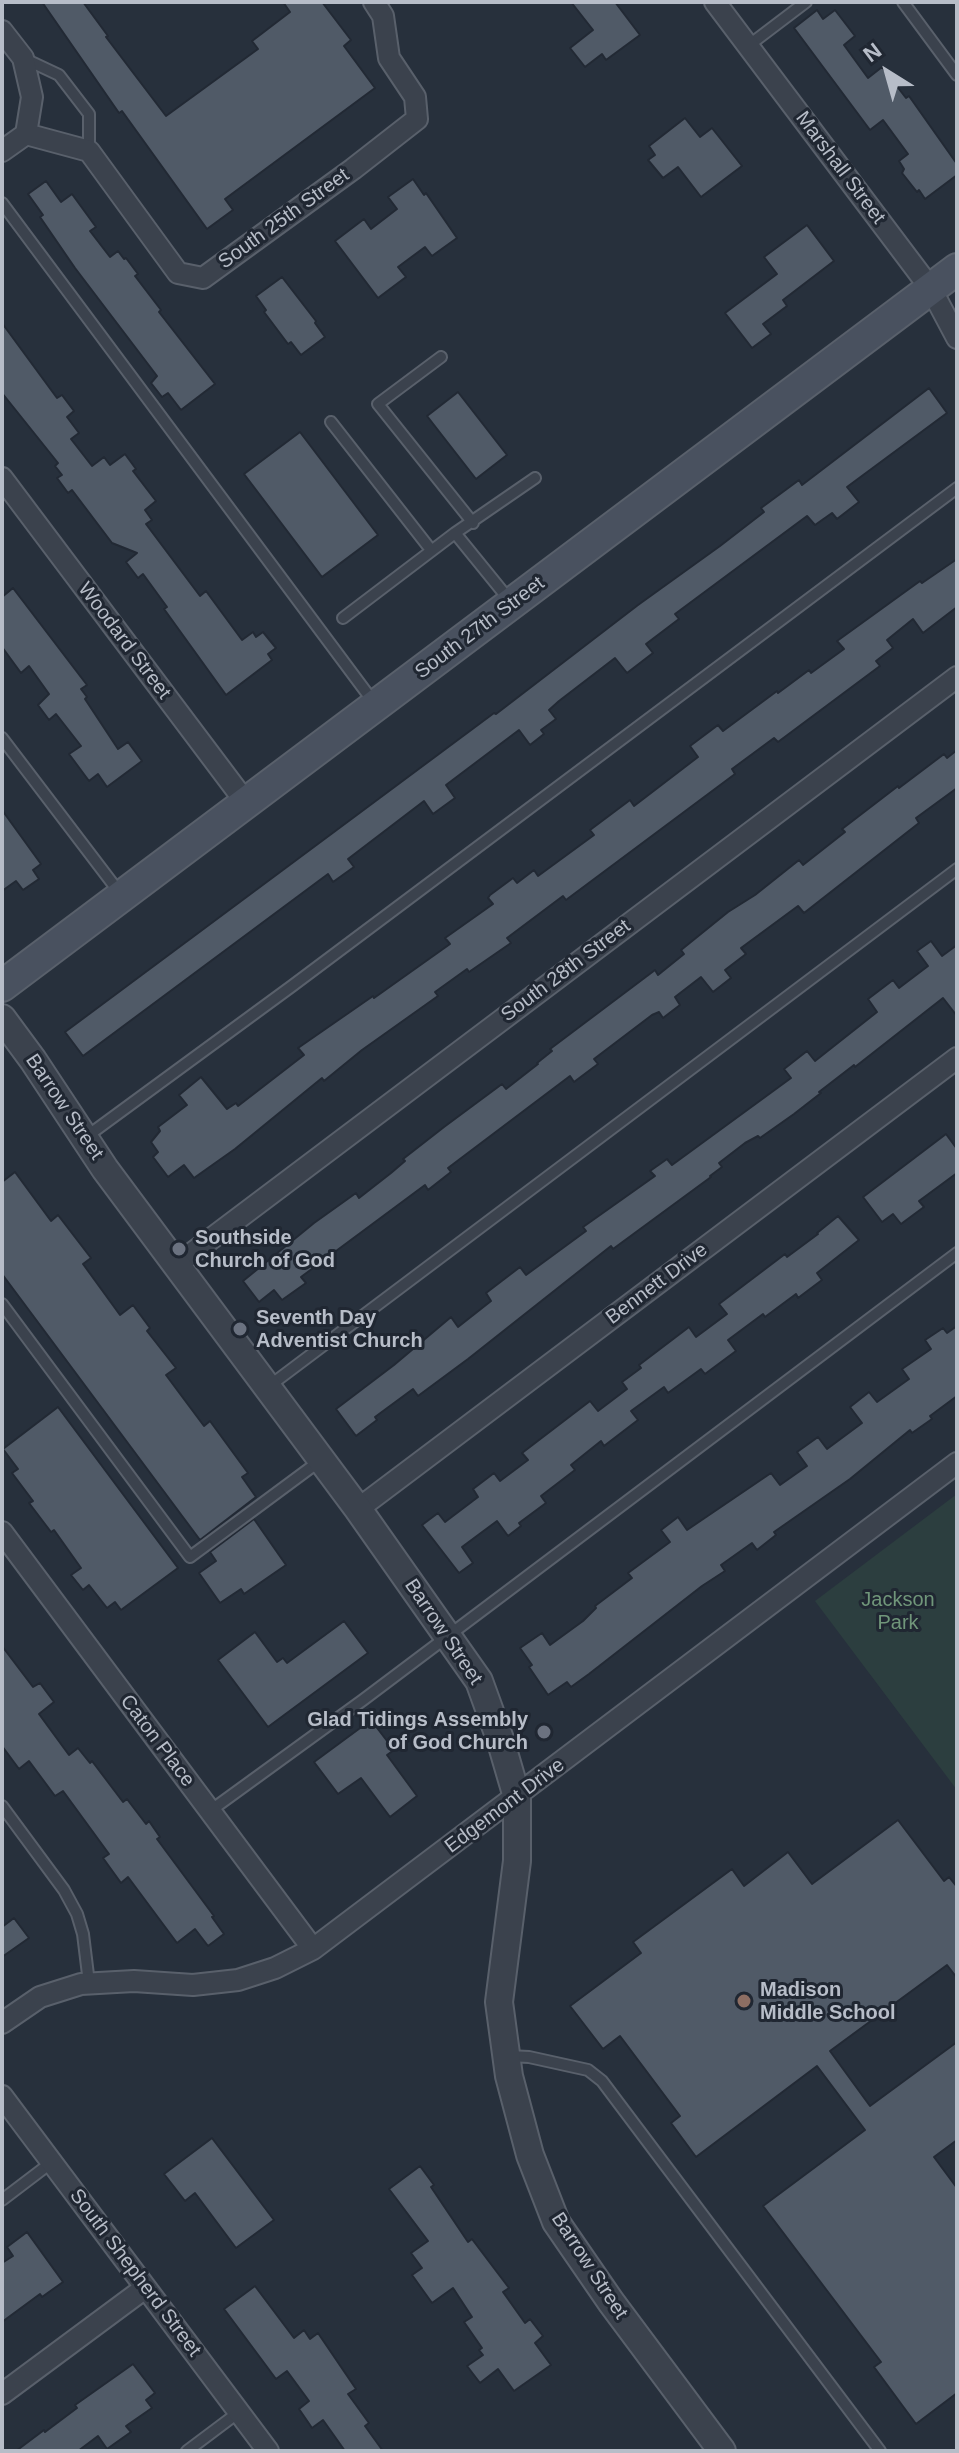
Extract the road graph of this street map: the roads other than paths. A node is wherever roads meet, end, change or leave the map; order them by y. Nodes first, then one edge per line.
1 (374, 2) edge
2 (715, 2) edge
3 (806, 2) edge
4 (903, 2) edge
5 (2, 31) edge
6 (748, 46) junction
7 (23, 58) junction
8 (957, 75) edge
9 (26, 134) junction
10 (2, 151) edge
11 (89, 151) junction
12 (2, 203) edge
13 (957, 269) edge
14 (931, 289) junction
15 (957, 338) edge
16 (441, 357) dead end
17 (331, 422) dead end
18 (2, 478) edge
19 (535, 478) dead end
20 (957, 488) edge
21 (473, 523) junction
22 (455, 533) junction
23 (431, 550) junction
24 (513, 604) junction
25 (343, 618) dead end
26 (957, 677) edge
27 (376, 706) junction
28 (2, 738) edge
29 (247, 804) junction
30 (957, 869) edge
31 (122, 896) junction
32 (2, 986) edge
33 (2, 1018) edge
34 (957, 1058) edge
35 (84, 1138) junction
36 (957, 1253) edge
37 (175, 1266) junction
38 (2, 1304) edge
39 (267, 1388) junction
40 (321, 1460) junction
41 (957, 1463) edge
42 (358, 1509) junction
43 (2, 1532) edge
44 (447, 1635) junction
45 (517, 1797) junction
46 (2, 1806) edge
47 (210, 1811) junction
48 (313, 1949) junction
49 (89, 1983) junction
50 (2, 2023) edge
51 (506, 2056) junction
52 (2, 2096) edge
53 (52, 2162) junction
54 (2, 2200) edge
55 (145, 2288) junction
56 (2, 2394) edge
57 (239, 2412) junction
58 (187, 2451) edge
59 (268, 2451) edge
60 (722, 2451) edge
61 (880, 2451) edge

1 - 11 street, South 25th Street
2 - 6 street, Marshall Street
3 - 6 lane
4 - 8 lane
5 - 7 street
6 - 14 street, Marshall Street
7 - 9 street
7 - 11 lane
9 - 10 street
9 - 11 street
12 - 27 lane
13 - 14 main road, South 27th Street
14 - 15 street, Marshall Street
14 - 24 main road, South 27th Street
16 - 21 lane
17 - 23 lane
18 - 29 street, Woodard Street
19 - 21 lane
20 - 35 lane
21 - 22 lane
22 - 23 lane
22 - 24 lane
23 - 25 lane
24 - 27 main road, South 27th Street
26 - 37 street, South 28th Street
27 - 29 main road, South 27th Street
28 - 31 lane
29 - 31 main road, South 27th Street
30 - 39 lane
31 - 32 main road, South 27th Street
33 - 35 street, Barrow Street
34 - 42 street, Bennett Drive
35 - 37 street, Barrow Street
36 - 44 lane
37 - 39 street, Barrow Street
38 - 40 lane
39 - 40 street, Barrow Street
40 - 42 street, Barrow Street
41 - 45 street, Edgemont Drive
42 - 44 street, Barrow Street
43 - 47 street, Caton Place
44 - 45 street, Barrow Street
44 - 47 lane
45 - 48 street, Edgemont Drive
45 - 51 street, Barrow Street
46 - 49 lane
47 - 48 street, Caton Place
48 - 49 street, Edgemont Drive
49 - 50 street, Edgemont Drive
51 - 60 street, Barrow Street
51 - 61 lane
52 - 53 street, South Shepherd Street
53 - 54 lane
53 - 55 street, South Shepherd Street
55 - 56 street
55 - 57 street, South Shepherd Street
57 - 58 lane
57 - 59 street, South Shepherd Street

